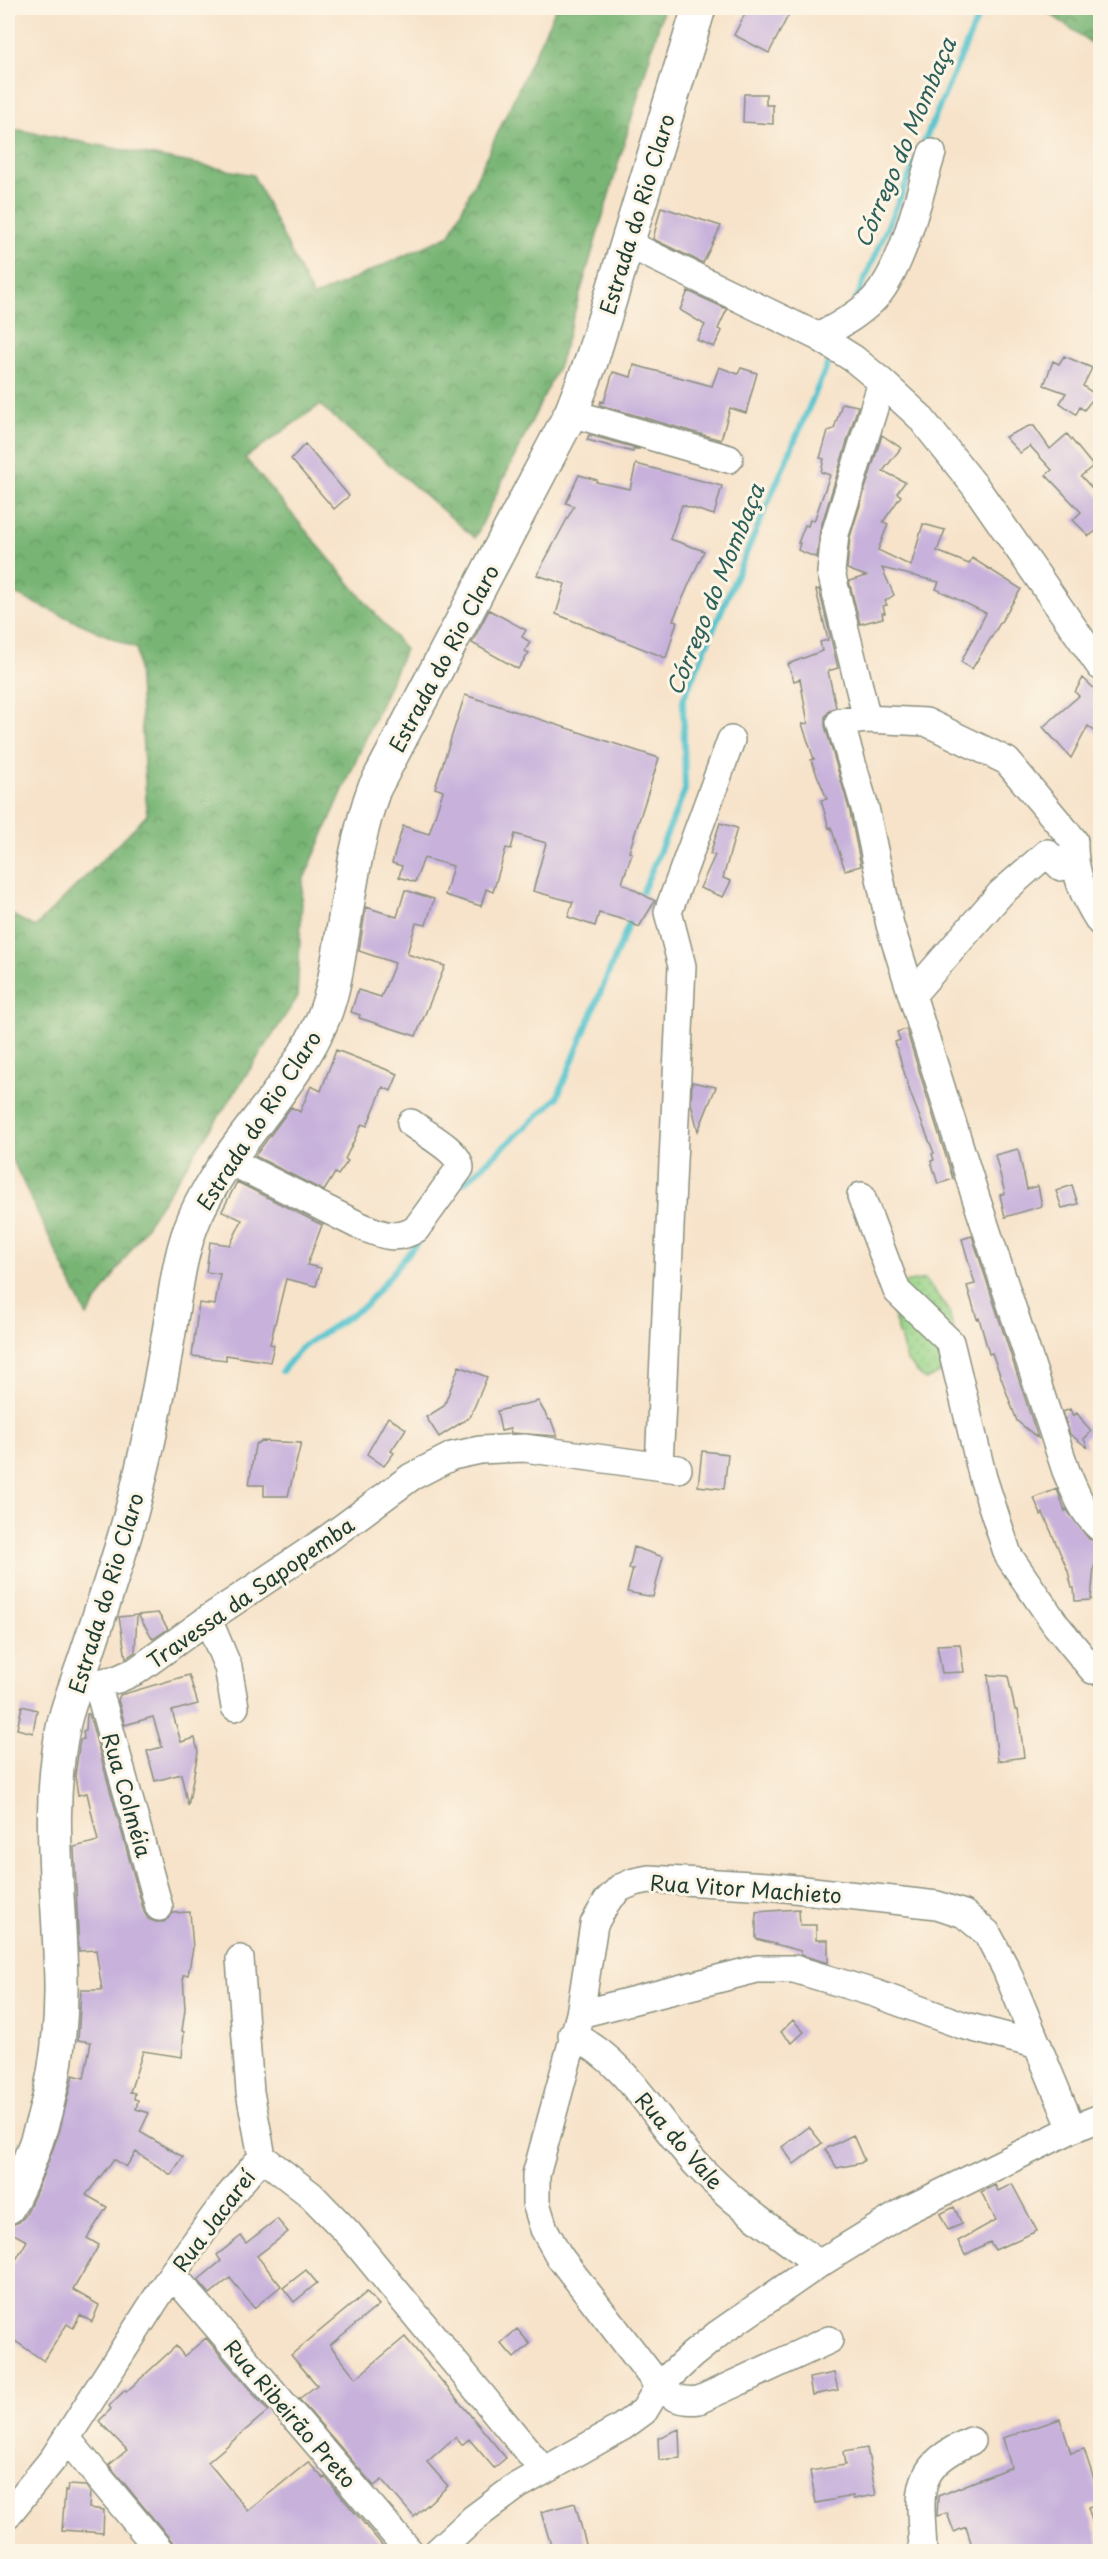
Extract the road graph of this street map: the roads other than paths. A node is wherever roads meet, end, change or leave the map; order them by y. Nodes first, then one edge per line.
1 (699, 8) edge
2 (932, 153) dead end
3 (626, 243) junction
4 (819, 337) junction
5 (882, 382) junction
6 (571, 413) junction
7 (729, 459) dead end
8 (1101, 666) edge
9 (867, 719) junction
10 (731, 740) dead end
11 (1074, 858) junction
12 (1101, 922) edge
13 (912, 995) junction
14 (411, 1123) dead end
15 (230, 1161) junction
16 (861, 1196) dead end
17 (1101, 1528) edge
18 (208, 1619) junction
19 (1101, 1669) edge
20 (88, 1680) junction
21 (235, 1707) dead end
22 (159, 1907) dead end
23 (240, 1959) dead end
24 (576, 2024) junction
25 (1038, 2045) junction
26 (1101, 2118) edge
27 (1072, 2129) junction
28 (262, 2157) junction
29 (8, 2207) edge
30 (819, 2264) junction
31 (172, 2274) junction
32 (829, 2340) dead end
33 (659, 2386) junction
34 (67, 2439) junction
35 (972, 2441) dead end
36 (543, 2470) junction
37 (8, 2514) edge
38 (161, 2552) edge
39 (410, 2552) edge
40 (437, 2552) edge
41 (923, 2552) edge

1 - 3 main road, Estrada do Rio Claro
2 - 4 street
3 - 4 street
3 - 6 main road, Estrada do Rio Claro
4 - 5 street
5 - 8 street
5 - 9 street
6 - 7 street
6 - 15 main road, Estrada do Rio Claro
9 - 11 street
9 - 13 street
10 - 18 street, Travessa da Sapopemba
11 - 12 street
11 - 13 street
13 - 17 street
14 - 15 street
15 - 20 main road, Estrada do Rio Claro
16 - 19 street
18 - 20 street, Travessa da Sapopemba
18 - 21 street
20 - 22 street, Rua Colméia
20 - 29 main road, Estrada do Rio Claro
23 - 28 street
24 - 25 street
24 - 25 street, Rua Vitor Machieto
24 - 30 street, Rua do Vale
24 - 33 street, Rua Vitor Machieto
25 - 27 street, Rua Vitor Machieto
26 - 27 street
27 - 30 street
28 - 31 street, Rua Jacareí
28 - 36 street, Rua Jacareí
30 - 33 street
31 - 34 street, Rua Jacareí
31 - 39 street, Rua Ribeirão Preto
32 - 33 street, Rua Vitor Machieto
33 - 36 street
34 - 37 street, Rua Jacareí
34 - 38 street
35 - 41 street
36 - 40 street

